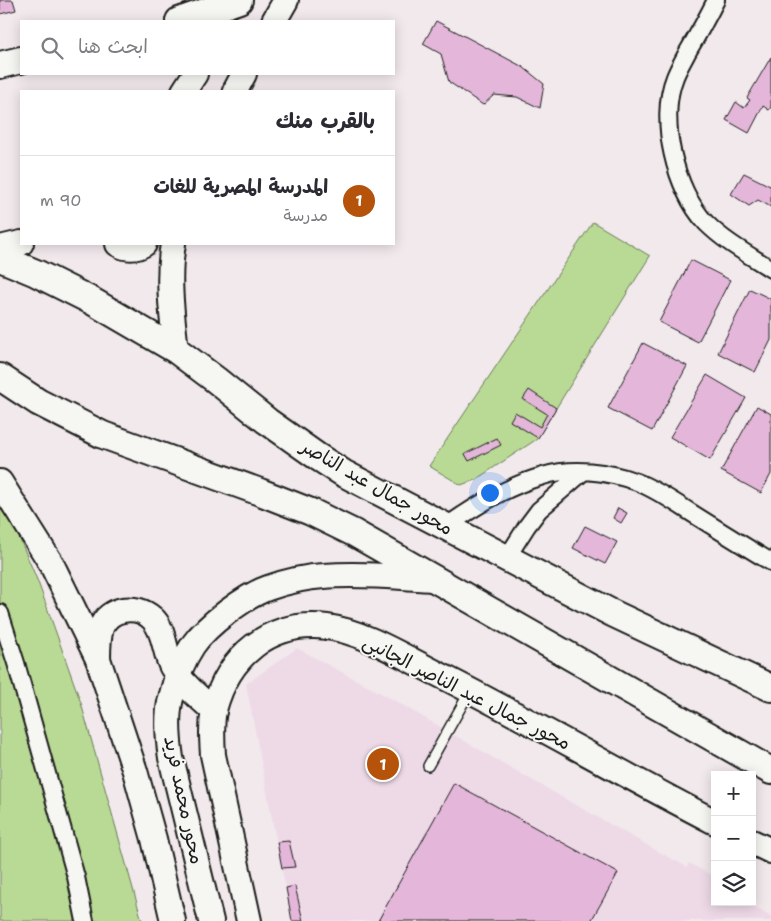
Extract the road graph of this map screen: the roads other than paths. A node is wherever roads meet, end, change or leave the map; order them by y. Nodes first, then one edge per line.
1 (239, 0) edge
2 (286, 0) edge
3 (716, 0) edge
4 (182, 20) edge
5 (227, 20) edge
6 (275, 20) edge
7 (20, 60) edge
8 (0, 65) edge
9 (194, 75) edge
10 (243, 75) edge
11 (185, 90) edge
12 (235, 90) edge
13 (20, 243) edge
14 (120, 245) edge
15 (142, 245) edge
16 (173, 245) edge
17 (0, 248) edge
18 (0, 258) edge
19 (771, 269) edge
20 (176, 350) junction
21 (0, 377) edge
22 (583, 472) junction
23 (0, 482) edge
24 (445, 527) junction
25 (506, 559) junction
26 (771, 562) edge
27 (434, 579) junction
28 (0, 613) edge
29 (98, 659) junction
30 (178, 676) junction
31 (771, 688) edge
32 (470, 690) junction
33 (214, 712) junction
34 (428, 766) dead end
35 (771, 771) edge
36 (711, 820) edge
37 (756, 844) edge
38 (771, 852) edge
39 (85, 921) edge
40 (173, 921) edge
41 (211, 921) edge
42 (249, 921) edge

1 - 4 main road
1 - 5 main road
2 - 6 main road
3 - 19 street
7 - 8 main road
9 - 11 main road
10 - 12 main road
13 - 17 main road
14 - 15 main road
16 - 20 main road
18 - 20 main road, محور جمال عبد الناصر
20 - 24 main road, محور جمال عبد الناصر
21 - 27 main road
22 - 24 street
22 - 25 street
22 - 26 street
23 - 29 main road, محور محمد فريد
24 - 25 main road, محور جمال عبد الناصر
25 - 31 main road, محور جمال عبد الناصر
27 - 30 main road, محور محمد فريد
27 - 35 main road
28 - 39 street
29 - 30 main road
29 - 40 main road, محور محمد فريد
30 - 33 main road
30 - 41 main road, محور محمد فريد
32 - 33 main road, محور جمال عبد الناصر الجانبى
32 - 34 lane
32 - 36 main road, محور جمال عبد الناصر الجانبى
33 - 42 main road, محور جمال عبد الناصر الجانبى
37 - 38 main road

